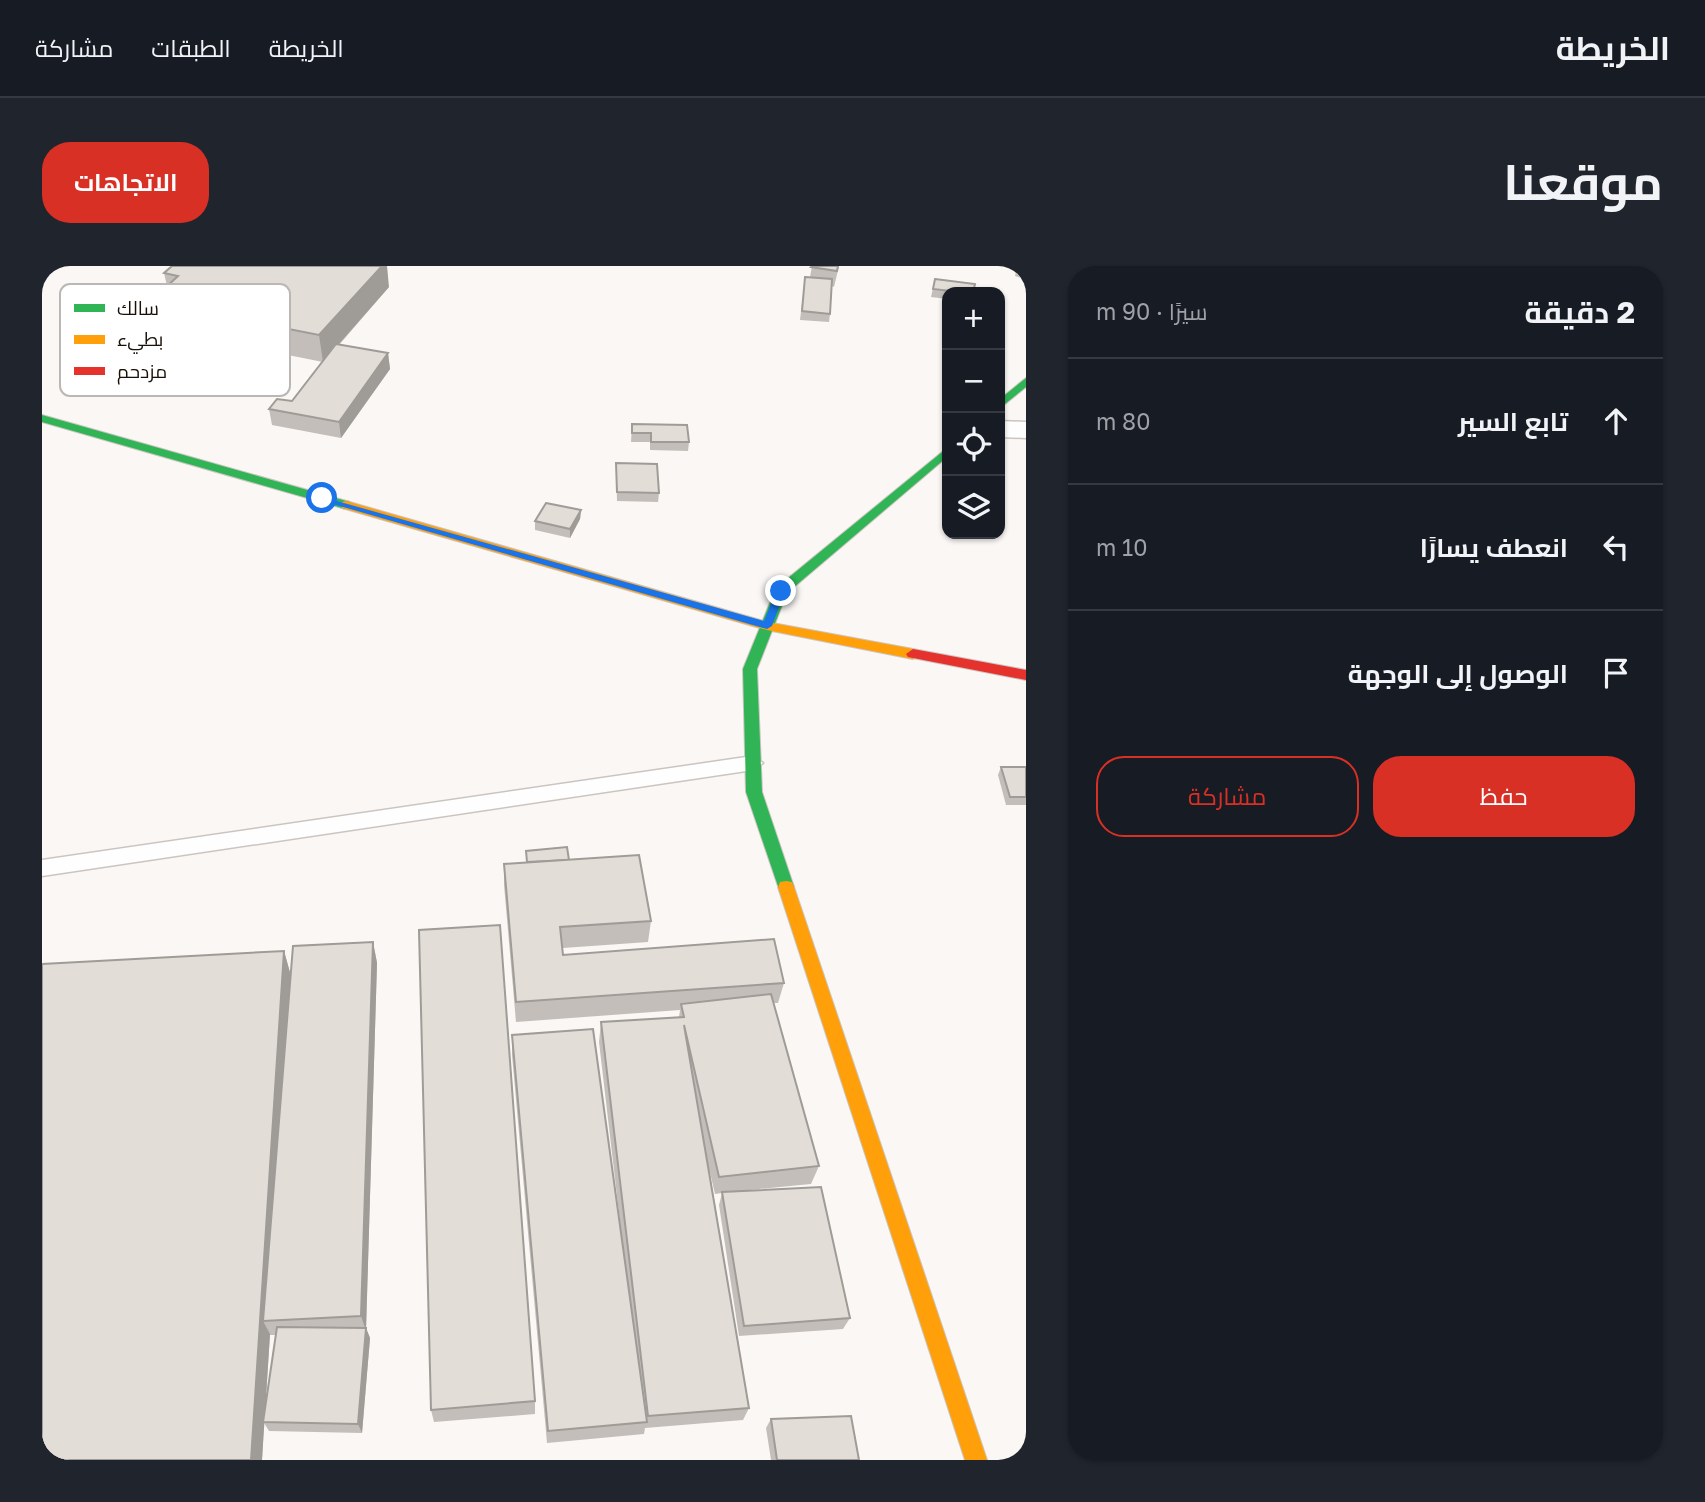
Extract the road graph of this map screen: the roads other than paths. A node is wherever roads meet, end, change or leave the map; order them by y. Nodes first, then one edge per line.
1 (1026, 381) edge
2 (1005, 400) edge
3 (42, 418) edge
4 (1005, 429) edge
5 (1026, 430) edge
6 (942, 454) edge
7 (767, 626) junction
8 (1026, 675) edge
9 (753, 763) junction
10 (42, 869) edge
11 (976, 1460) edge

1 - 2 street
3 - 7 street
4 - 5 street
6 - 7 street
7 - 8 street
7 - 9 street
9 - 10 lane
9 - 11 street

